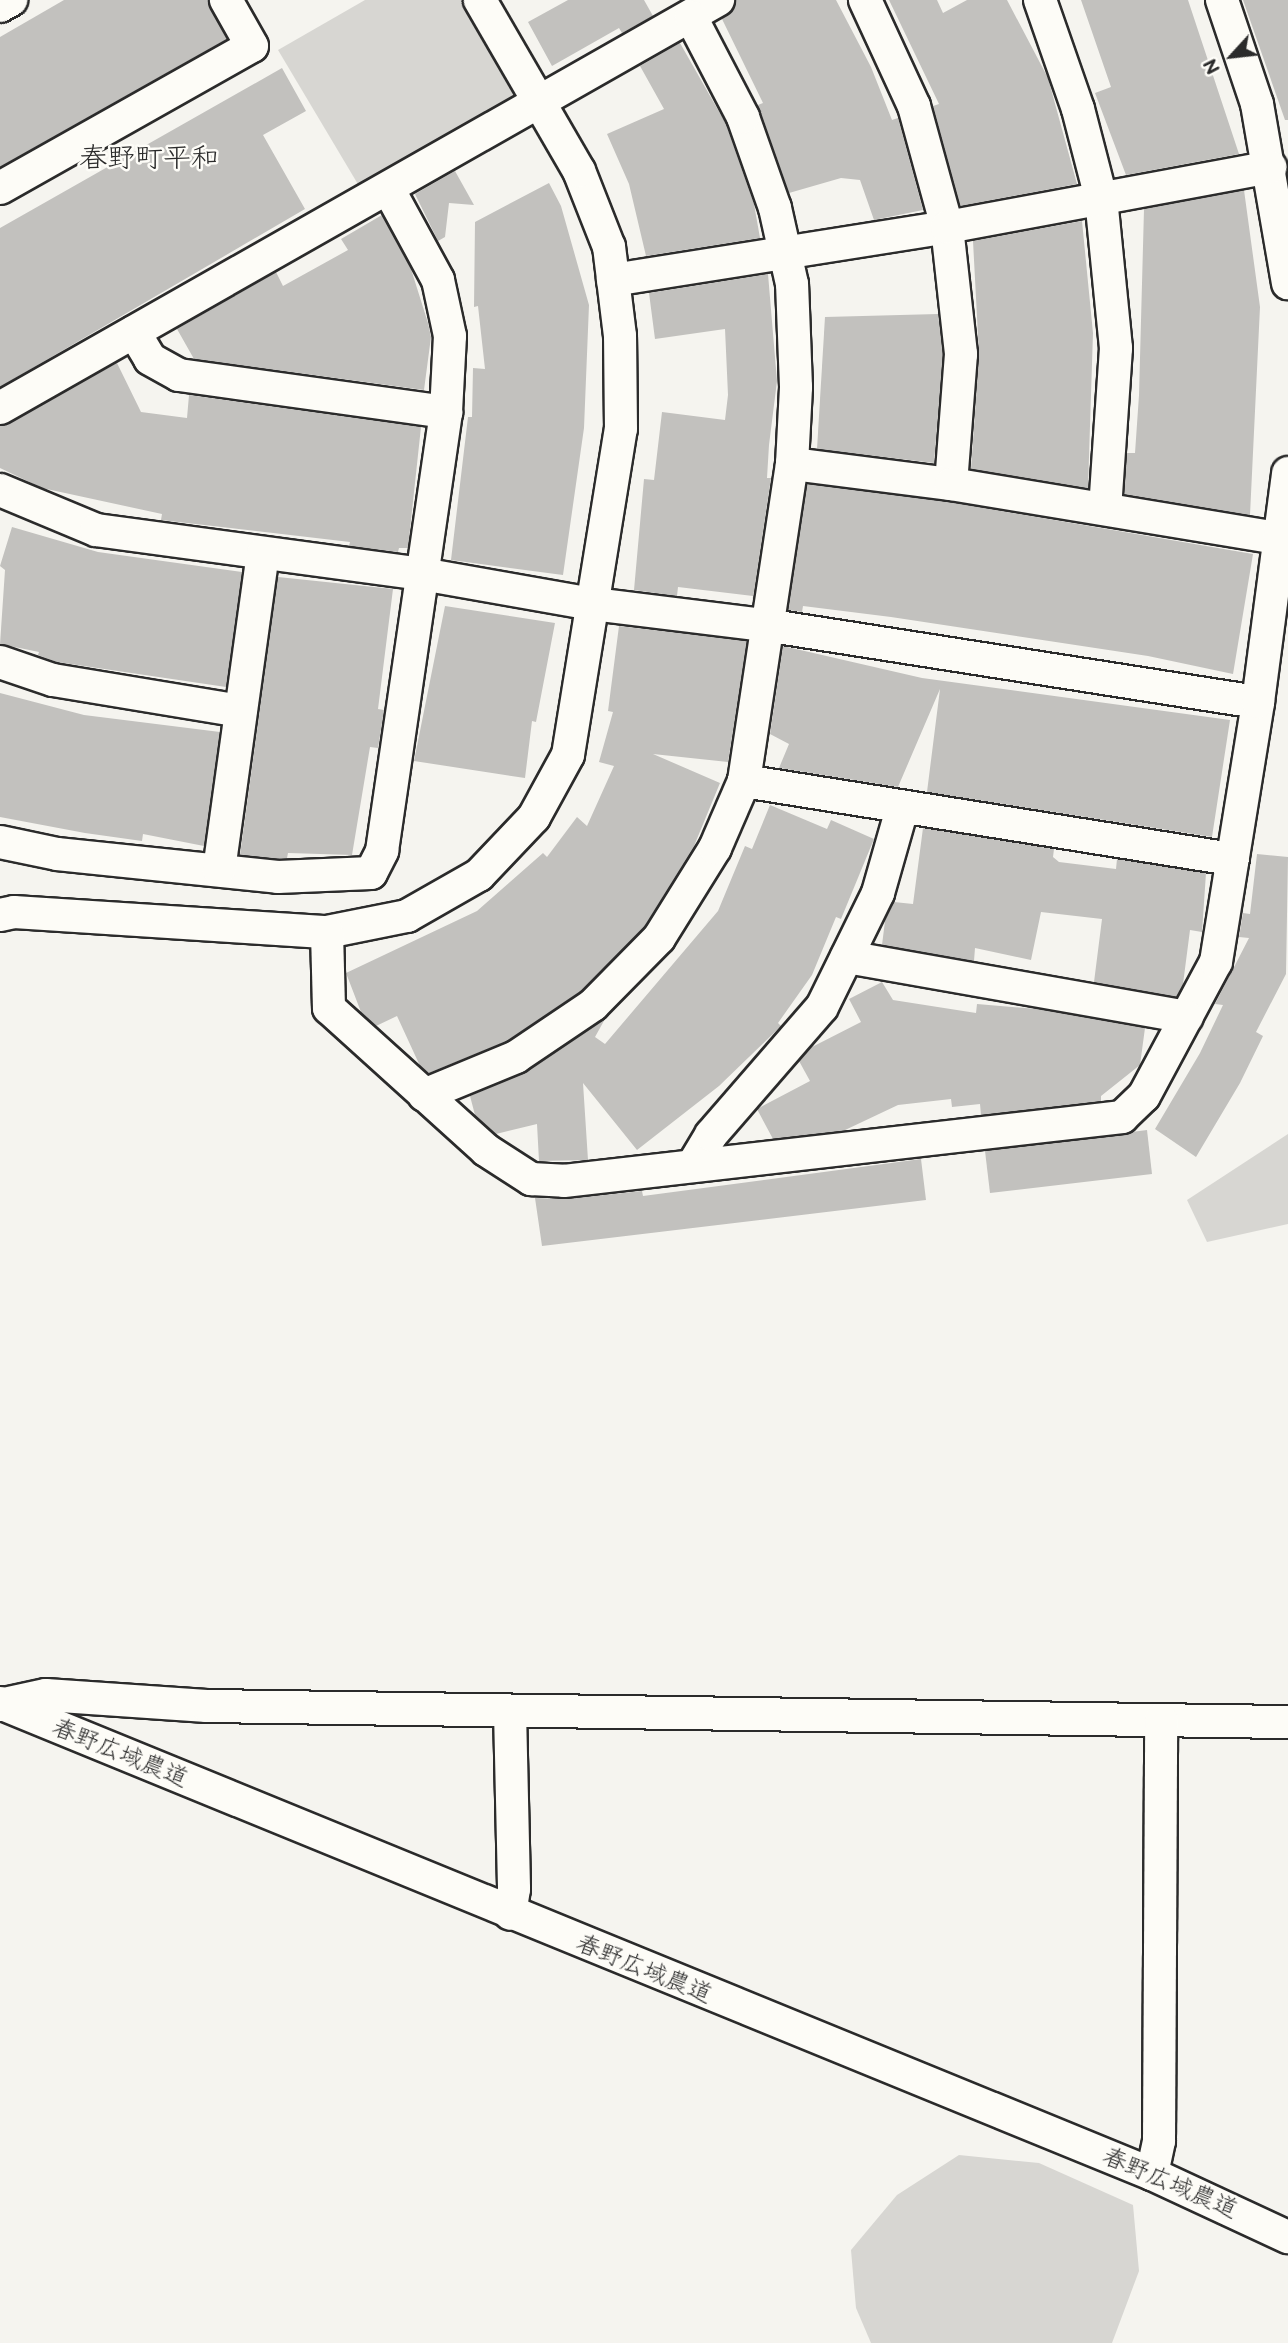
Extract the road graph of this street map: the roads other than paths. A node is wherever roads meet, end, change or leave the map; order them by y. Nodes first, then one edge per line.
1 (11, 0) edge
2 (226, 0) edge
3 (480, 0) edge
4 (718, 0) edge
5 (865, 0) edge
6 (1040, 0) edge
7 (1222, 0) edge
8 (0, 6) edge
9 (691, 17) junction
10 (538, 101) junction
11 (1270, 167) junction
12 (0, 188) edge
13 (389, 190) junction
14 (1101, 198) junction
15 (947, 227) junction
16 (785, 253) junction
17 (613, 280) junction
18 (1288, 283) edge
19 (134, 332) junction
20 (0, 408) edge
21 (446, 412) junction
22 (792, 464) junction
23 (1288, 472) edge
24 (951, 484) junction
25 (0, 490) edge
26 (1105, 509) junction
27 (1284, 539) edge
28 (262, 554) junction
29 (422, 574) junction
30 (593, 604) junction
31 (765, 625) junction
32 (0, 662) edge
33 (1258, 702) junction
34 (240, 711) junction
35 (744, 781) junction
36 (902, 809) junction
37 (1, 843) edge
38 (1233, 859) junction
39 (219, 870) junction
40 (0, 915) edge
41 (327, 932) junction
42 (847, 957) junction
43 (1187, 1017) junction
44 (424, 1095) junction
45 (693, 1165) junction
46 (1, 1704) edge
47 (510, 1710) junction
48 (1161, 1720) junction
49 (1288, 1722) edge
50 (510, 1914) junction
51 (1152, 2174) junction
52 (1288, 2237) edge

1 - 8 street
2 - 12 street
3 - 10 street
4 - 9 street
5 - 15 street
6 - 14 street
7 - 11 street
9 - 10 street
9 - 16 street
10 - 13 street
10 - 17 street
11 - 14 street
11 - 18 street
13 - 19 street
13 - 21 street
14 - 15 street
14 - 26 street
15 - 16 street
15 - 24 street
16 - 17 street
16 - 22 street
17 - 30 street
19 - 20 street
19 - 21 street
21 - 29 street
22 - 24 street
22 - 31 street
23 - 27 street
24 - 26 street
25 - 28 street
26 - 27 street
27 - 33 street
28 - 29 street
28 - 34 street
29 - 30 street
29 - 39 street
30 - 31 street
30 - 41 street
31 - 33 street
31 - 35 street
32 - 34 street
33 - 38 street
34 - 39 street
35 - 36 street
35 - 44 street
36 - 38 street
36 - 42 street
37 - 39 street
38 - 43 street
40 - 41 street
41 - 44 street
42 - 43 street
42 - 45 street
43 - 45 street
44 - 45 street
46 - 47 street
46 - 50 street, 春野広域農道
47 - 48 street
47 - 50 street
48 - 49 street
48 - 51 street
50 - 51 street, 春野広域農道
51 - 52 street, 春野広域農道

